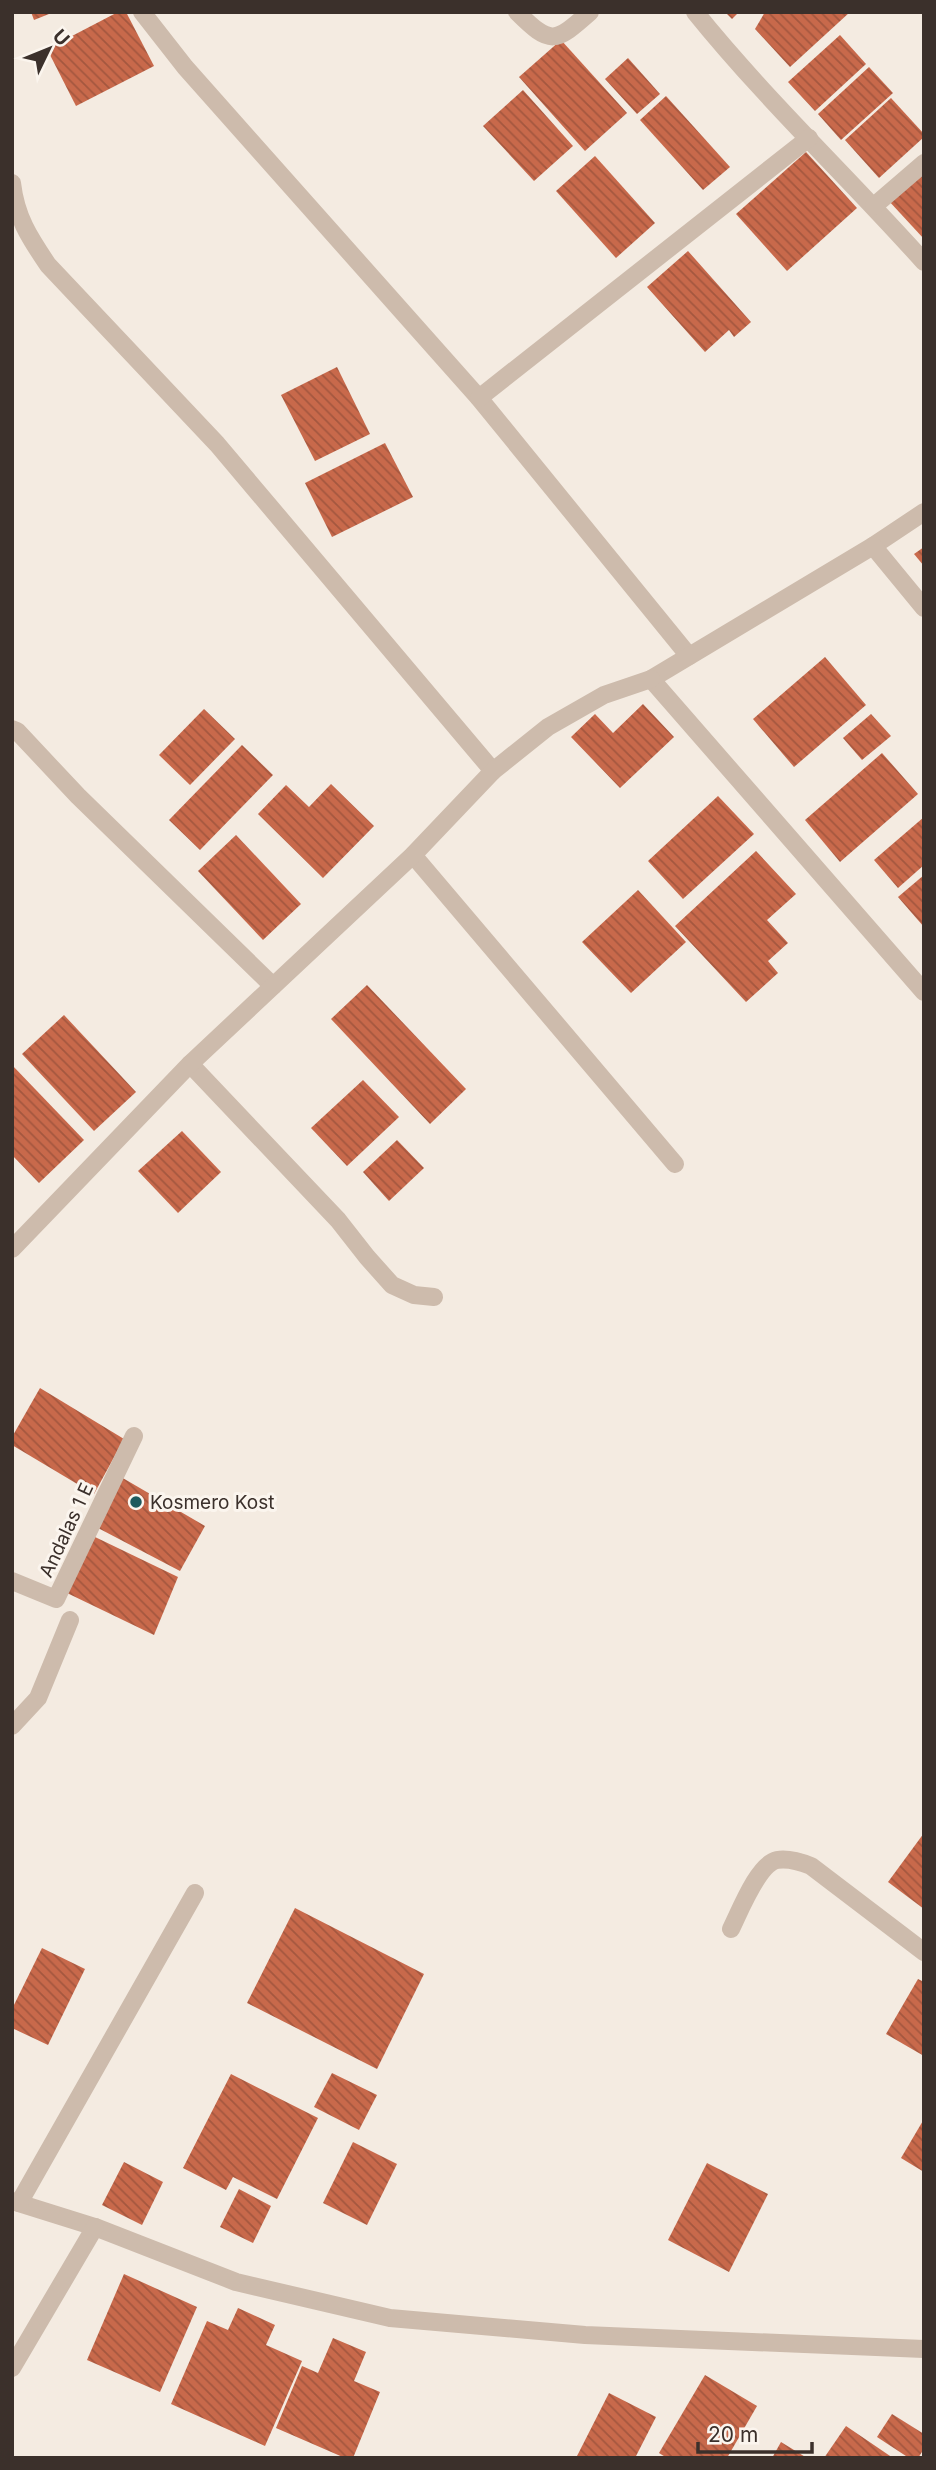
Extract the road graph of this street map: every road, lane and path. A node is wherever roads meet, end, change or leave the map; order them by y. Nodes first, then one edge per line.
1 (142, 12) edge
2 (517, 12) edge
3 (590, 12) edge
4 (695, 12) edge
5 (809, 138) junction
6 (924, 163) edge
7 (12, 183) edge
8 (874, 206) junction
9 (924, 262) edge
10 (479, 398) junction
11 (924, 512) edge
12 (873, 545) junction
13 (924, 608) edge
14 (689, 656) junction
15 (651, 679) junction
16 (12, 729) edge
17 (493, 771) junction
18 (413, 855) junction
19 (273, 986) junction
20 (924, 992) edge
21 (190, 1065) junction
22 (675, 1164) dead end
23 (12, 1249) edge
24 (434, 1297) dead end
25 (134, 1436) dead end
26 (12, 1581) edge
27 (70, 1620) dead end
28 (12, 1726) edge
29 (195, 1893) dead end
30 (731, 1929) dead end
31 (924, 1952) edge
32 (16, 2202) edge
33 (95, 2227) junction
34 (924, 2349) edge
35 (12, 2368) edge

1 - 10 street
2 - 3 street
4 - 5 street
5 - 8 street
5 - 10 street
6 - 8 street
7 - 17 street
8 - 9 street
10 - 14 street
11 - 12 street
12 - 13 street
12 - 14 street
14 - 15 street
15 - 17 street
15 - 20 street
16 - 19 street
17 - 18 street
18 - 19 street
18 - 22 street
19 - 21 street
21 - 23 street
21 - 24 street
25 - 26 street, Andalas 1 E
27 - 28 street
29 - 32 street
30 - 31 street
32 - 33 street
33 - 34 street
33 - 35 street

